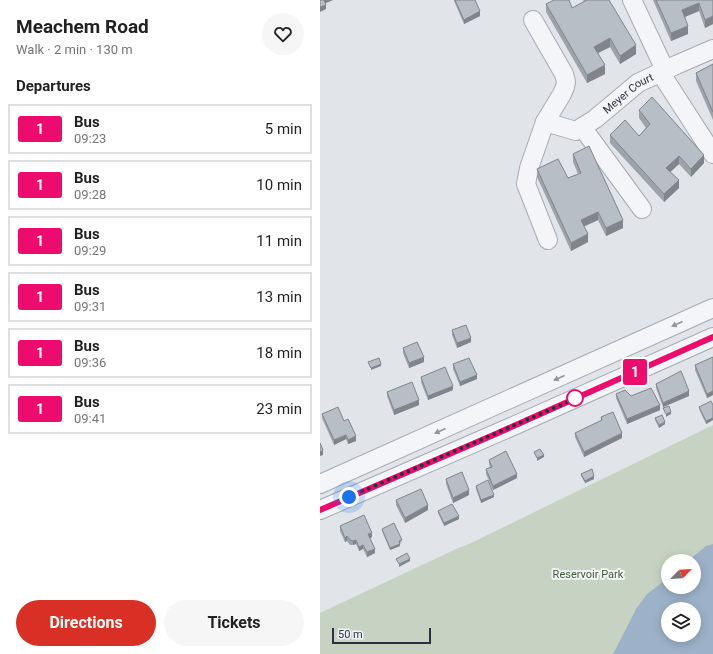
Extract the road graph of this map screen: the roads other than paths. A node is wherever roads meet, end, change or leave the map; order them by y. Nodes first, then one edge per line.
1 (632, 0) edge
2 (532, 20) dead end
3 (713, 49) edge
4 (663, 71) junction
5 (545, 122) junction
6 (582, 127) junction
7 (713, 154) edge
8 (642, 209) dead end
9 (548, 240) dead end
10 (713, 308) edge
11 (713, 337) edge
12 (595, 362) junction
13 (606, 385) junction
14 (410, 444) junction
15 (421, 467) junction
16 (320, 484) edge
17 (320, 510) edge

1 - 4 street
2 - 5 street
3 - 4 street, Meyer Court
4 - 6 street, Meyer Court
4 - 7 street
5 - 6 street
5 - 9 street
6 - 8 street
10 -> 12 street
11 - 13 street
12 - 13 street
12 -> 14 street
13 - 15 street
14 - 15 street
14 - 16 street
15 - 17 street

